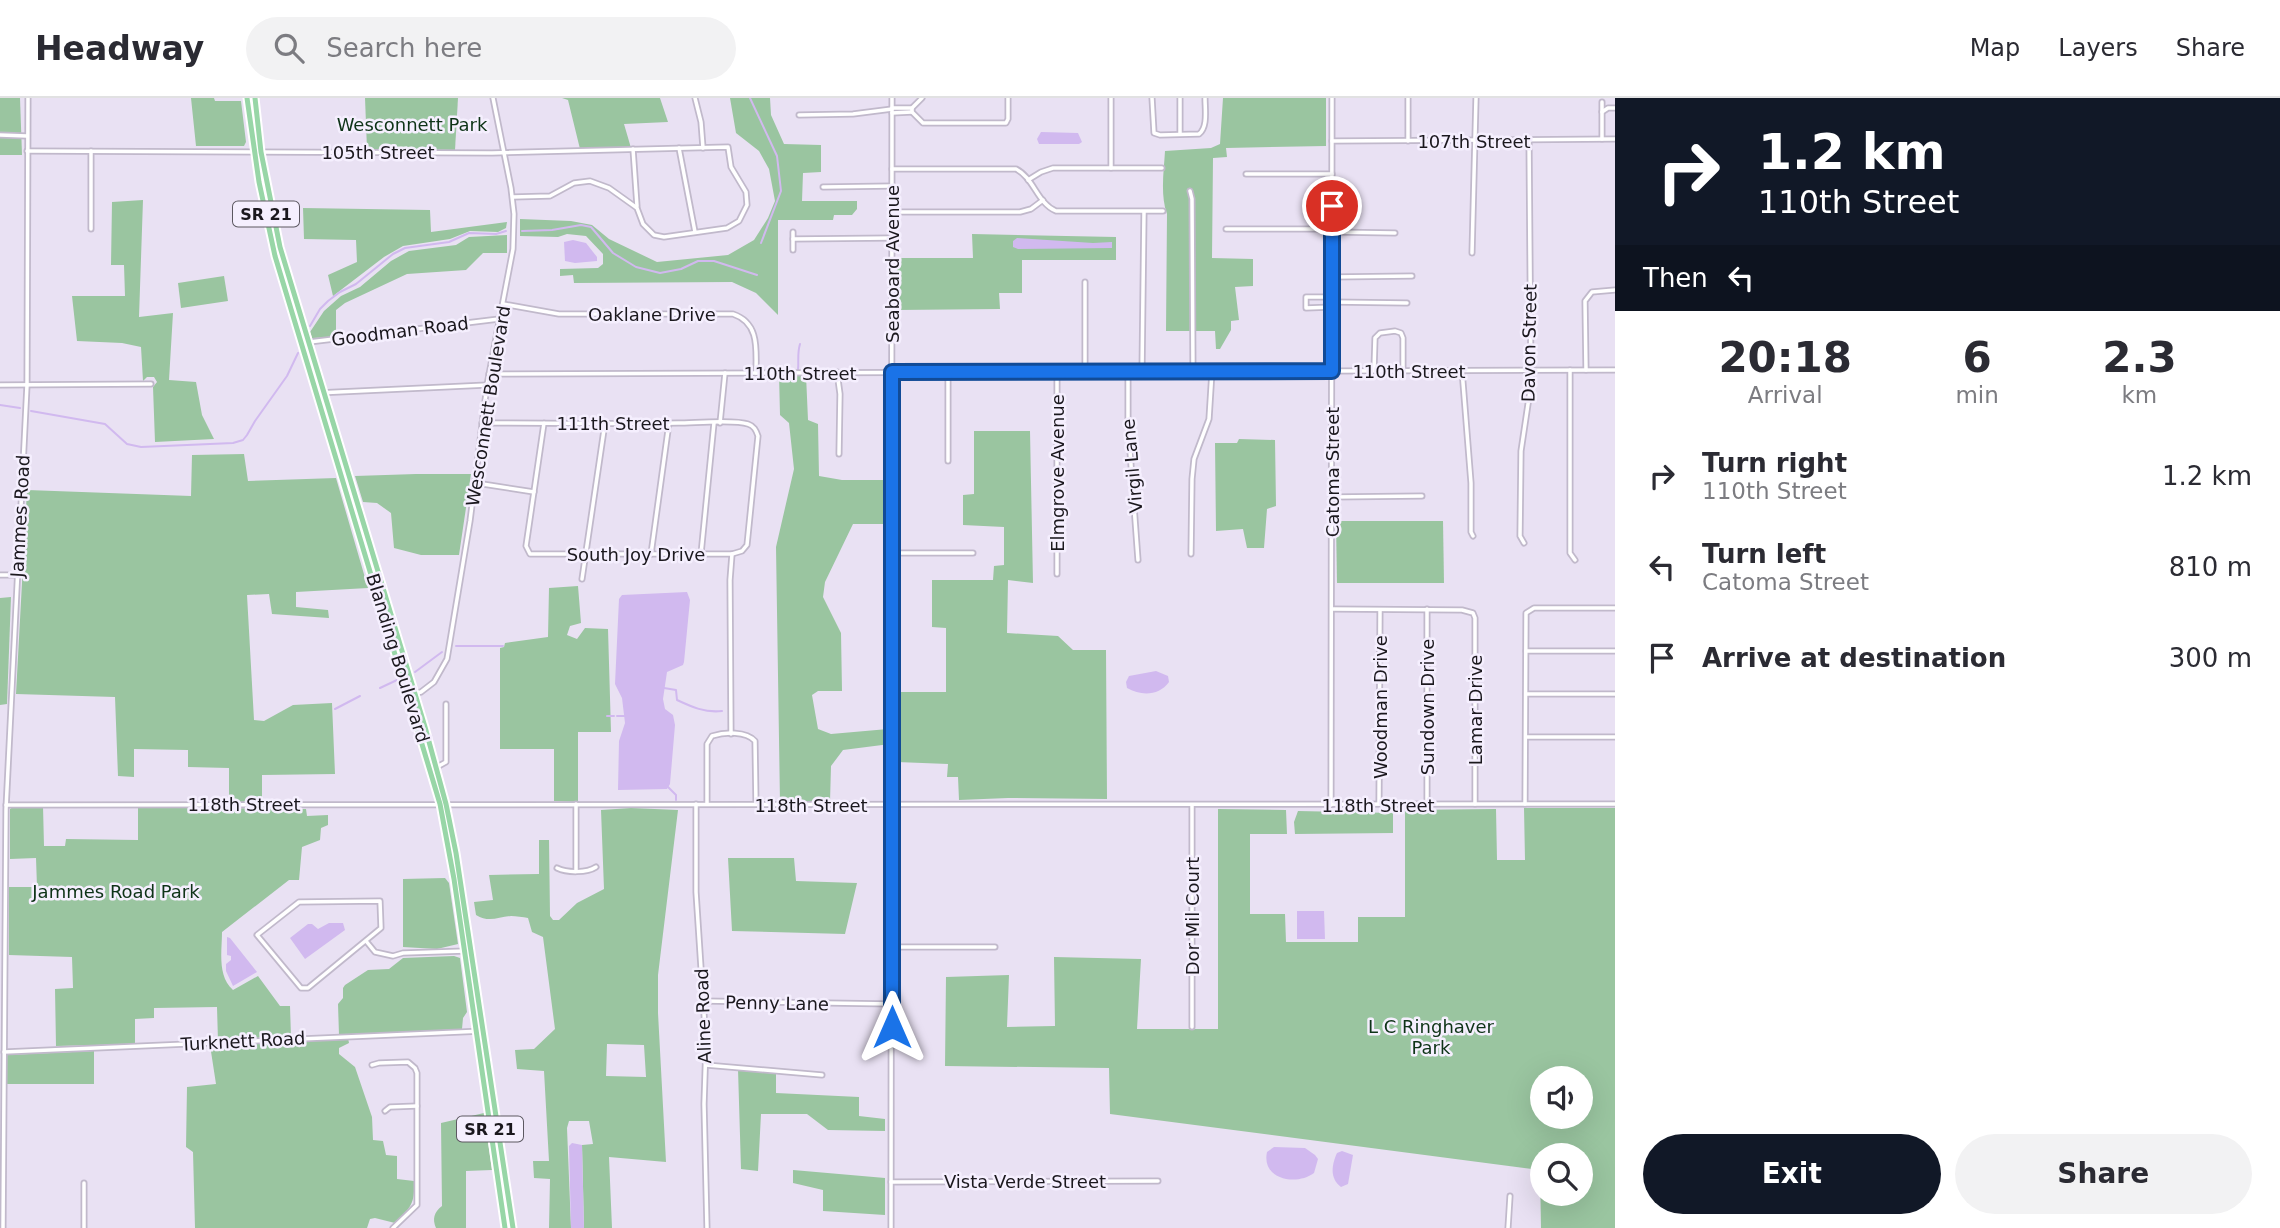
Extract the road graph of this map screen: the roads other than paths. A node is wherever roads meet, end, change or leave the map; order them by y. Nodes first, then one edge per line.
1 (27, 98) edge
2 (247, 98) edge
3 (255, 98) edge
4 (492, 98) edge
5 (695, 98) edge
6 (892, 98) edge
7 (922, 98) edge
8 (1008, 98) edge
9 (1111, 98) edge
10 (1152, 98) edge
11 (1180, 98) edge
12 (1205, 98) edge
13 (1332, 98) edge
14 (1408, 98) edge
15 (1476, 98) edge
16 (1602, 102) dead end
17 (1615, 108) edge
18 (892, 110) junction
19 (912, 110) junction
20 (1602, 111) junction
21 (799, 115) dead end
22 (0, 130) edge
23 (1180, 135) junction
24 (27, 136) junction
25 (1602, 139) junction
26 (1615, 139) edge
27 (1529, 140) junction
28 (1332, 141) junction
29 (1408, 141) junction
30 (1475, 141) junction
31 (679, 148) junction
32 (703, 148) junction
33 (633, 149) junction
34 (27, 151) junction
35 (91, 151) junction
36 (258, 152) junction
37 (504, 152) junction
38 (1111, 168) junction
39 (1162, 168) dead end
40 (892, 169) junction
41 (1246, 174) dead end
42 (1332, 174) junction
43 (1028, 180) junction
44 (892, 186) junction
45 (823, 187) dead end
46 (1190, 191) dead end
47 (634, 192) junction
48 (513, 197) junction
49 (625, 198) junction
50 (1042, 200) junction
51 (637, 208) junction
52 (1163, 211) dead end
53 (892, 212) junction
54 (1144, 212) junction
55 (91, 229) dead end
56 (1226, 229) dead end
57 (1332, 230) junction
58 (695, 232) junction
59 (793, 232) dead end
60 (1395, 233) dead end
61 (892, 238) junction
62 (793, 239) junction
63 (793, 250) dead end
64 (1472, 253) dead end
65 (1412, 276) dead end
66 (1332, 277) junction
67 (1084, 282) dead end
68 (1615, 290) edge
69 (1332, 302) junction
70 (1406, 303) dead end
71 (503, 304) junction
72 (499, 319) junction
73 (305, 343) junction
74 (1462, 370) junction
75 (1531, 370) junction
76 (1570, 370) junction
77 (1586, 370) junction
78 (1615, 370) edge
79 (1142, 371) junction
80 (1193, 371) junction
81 (1212, 371) junction
82 (1332, 371) junction
83 (1374, 371) junction
84 (1403, 371) junction
85 (837, 372) junction
86 (892, 372) junction
87 (948, 372) junction
88 (1058, 372) junction
89 (1084, 372) junction
90 (1128, 372) junction
91 (725, 373) junction
92 (756, 373) junction
93 (489, 374) junction
94 (151, 384) dead end
95 (0, 385) edge
96 (27, 385) junction
97 (487, 385) junction
98 (320, 393) junction
99 (544, 423) junction
100 (605, 423) junction
101 (669, 423) junction
102 (714, 423) junction
103 (720, 423) junction
104 (482, 424) junction
105 (337, 449) junction
106 (839, 454) dead end
107 (948, 461) dead end
108 (475, 483) junction
109 (534, 492) junction
110 (348, 494) junction
111 (1422, 496) dead end
112 (1332, 497) junction
113 (364, 529) junction
114 (1473, 536) dead end
115 (1524, 543) dead end
116 (744, 548) joint
117 (892, 553) junction
118 (973, 553) dead end
119 (586, 554) junction
120 (651, 554) junction
121 (701, 554) junction
122 (732, 554) junction
123 (1191, 554) dead end
124 (1138, 560) dead end
125 (1575, 560) dead end
126 (0, 575) edge
127 (18, 575) junction
128 (1057, 575) dead end
129 (582, 579) dead end
130 (381, 593) junction
131 (1615, 608) edge
132 (1332, 610) junction
133 (1380, 610) junction
134 (1427, 610) junction
135 (1525, 651) junction
136 (1615, 651) edge
137 (1525, 694) junction
138 (1615, 694) edge
139 (412, 695) junction
140 (446, 704) dead end
141 (731, 734) junction
142 (1525, 737) junction
143 (1615, 737) edge
144 (429, 749) junction
145 (437, 767) junction
146 (443, 804) junction
147 (576, 804) junction
148 (696, 804) junction
149 (707, 804) junction
150 (756, 804) junction
151 (1332, 804) junction
152 (1379, 804) junction
153 (1427, 804) junction
154 (1475, 804) junction
155 (1525, 804) junction
156 (1615, 804) edge
157 (892, 805) junction
158 (1192, 805) junction
159 (6, 807) junction
160 (0, 809) edge
161 (596, 867) dead end
162 (557, 868) dead end
163 (576, 871) junction
164 (457, 879) junction
165 (366, 941) junction
166 (893, 947) junction
167 (995, 947) dead end
168 (468, 952) junction
169 (704, 1001) junction
170 (893, 1004) junction
171 (1192, 1027) dead end
172 (480, 1031) junction
173 (2, 1033) edge
174 (4, 1052) junction
175 (372, 1065) dead end
176 (705, 1065) junction
177 (822, 1075) dead end
178 (417, 1106) junction
179 (494, 1106) junction
180 (487, 1107) junction
181 (385, 1111) dead end
182 (1158, 1181) dead end
183 (506, 1182) junction
184 (891, 1182) junction
185 (84, 1183) dead end
186 (498, 1183) junction
187 (1510, 1196) dead end
188 (3, 1228) edge
189 (84, 1228) edge
190 (393, 1228) edge
191 (505, 1228) edge
192 (513, 1228) edge
193 (706, 1228) edge
194 (891, 1228) edge
195 (1508, 1228) edge

1 - 24 street, Jammes Road
2 - 36 main road, Blanding Boulevard / SR 21
3 - 36 main road, Blanding Boulevard / SR 21
4 - 37 street, Wesconnett Boulevard
5 - 32 street
6 - 18 street, Seaboard Avenue
7 - 19 street
8 - 19 street
9 - 38 street
10 - 23 street
11 - 23 street
12 - 23 street
13 - 28 street, Catoma Street
14 - 29 street
15 - 30 street
16 - 20 street
17 - 20 street
18 - 19 street
18 - 21 street
18 - 40 street, Seaboard Avenue
20 - 25 street
22 - 24 street
24 - 34 street, Jammes Road
25 - 26 street, 107th Street
25 - 27 street, 107th Street
27 - 30 street, 107th Street
27 - 75 street, Davon Street
28 - 29 street, 107th Street
28 - 42 street, Catoma Street
29 - 30 street, 107th Street
30 - 64 street
31 - 32 street, 105th Street
31 - 33 street, 105th Street
31 - 58 street
32 - 58 street, 105th Street
33 - 37 street, 105th Street
33 - 47 street
34 - 35 street, 105th Street
34 - 96 street, Jammes Road
35 - 36 street, 105th Street
35 - 55 street
36 - 37 street, 105th Street
36 - 73 main road, Blanding Boulevard / SR 21
37 - 48 street, Wesconnett Boulevard
38 - 39 street
38 - 43 street
40 - 43 street
40 - 44 street, Seaboard Avenue
41 - 42 street
42 - 57 street, Catoma Street
43 - 50 street
44 - 45 street
44 - 53 street, Seaboard Avenue
46 - 80 street
47 - 49 street
47 - 51 street
48 - 49 street
48 - 71 street, Wesconnett Boulevard
49 - 51 street
50 - 53 street
50 - 54 street
51 - 58 street
52 - 54 street
53 - 61 street, Seaboard Avenue
54 - 79 street
56 - 57 street
57 - 60 street
57 - 66 street, Catoma Street
59 - 62 street
61 - 62 street
61 - 86 street, Seaboard Avenue
62 - 63 street
65 - 66 street
66 - 69 street, Catoma Street
67 - 89 street
68 - 77 street
69 - 69 street
69 - 70 street
69 - 82 street, Catoma Street
71 - 72 street, Wesconnett Boulevard
71 - 92 street, Oaklane Drive
72 - 73 street, Goodman Road
72 - 93 street, Wesconnett Boulevard
73 - 98 main road, Blanding Boulevard / SR 21
74 - 75 street, 110th Street
74 - 84 street, 110th Street
74 - 114 street
75 - 76 street, 110th Street
75 - 115 street, Davon Street
76 - 77 street, 110th Street
76 - 125 street
77 - 78 street, 110th Street
79 - 80 street, 110th Street
79 - 90 street, 110th Street
80 - 81 street, 110th Street
81 - 82 street, 110th Street
81 - 123 street
82 - 83 street, 110th Street
82 - 112 street, Catoma Street
83 - 84 street, 110th Street
83 - 84 street
85 - 86 street, 110th Street
85 - 92 street, 110th Street
85 - 106 street
86 - 87 street, 110th Street
86 - 117 street, Seaboard Avenue
87 - 88 street, 110th Street
87 - 107 street
88 - 89 street, 110th Street
88 - 128 street, Elmgrove Avenue
89 - 90 street, 110th Street
90 - 124 street, Virgil Lane
91 - 92 street, 110th Street
91 - 93 street, 110th Street
91 - 103 street
93 - 97 street, Wesconnett Boulevard
94 - 96 street
95 - 96 street
96 - 127 street, Jammes Road
97 - 98 street
97 - 104 street, Wesconnett Boulevard
98 - 105 main road, Blanding Boulevard / SR 21
99 - 100 street, 111th Street
99 - 104 street, 111th Street
99 - 109 street
100 - 101 street, 111th Street
100 - 119 street
101 - 102 street, 111th Street
101 - 120 street
102 - 103 street, 111th Street
102 - 121 street
103 - 116 street, 111th Street
104 - 108 street, Wesconnett Boulevard
105 - 110 main road, Blanding Boulevard / SR 21
105 - 113 main road, Blanding Boulevard / SR 21
108 - 109 street
108 - 139 street, Wesconnett Boulevard
109 - 119 street, South Joy Drive
110 - 113 main road
110 - 130 main road, Blanding Boulevard / SR 21
111 - 112 street
112 - 132 street, Catoma Street
113 - 130 main road, Blanding Boulevard / SR 21
116 - 122 street, South Joy Drive
117 - 118 street
117 - 157 street, Seaboard Avenue
119 - 120 street, South Joy Drive
119 - 129 street
120 - 121 street, South Joy Drive
121 - 122 street, South Joy Drive
122 - 141 street
126 - 127 street
127 - 159 street, Jammes Road
130 - 139 main road, Blanding Boulevard / SR 21
131 - 135 street
132 - 133 street
132 - 151 street, Catoma Street
133 - 134 street
133 - 152 street, Woodman Drive
134 - 153 street, Sundown Drive
134 - 154 street, Lamar Drive
135 - 136 street
135 - 137 street
137 - 138 street
137 - 142 street
139 - 144 main road, Blanding Boulevard / SR 21
140 - 145 street
141 - 149 street
141 - 150 street
142 - 143 street
142 - 155 street
144 - 145 main road, Blanding Boulevard / SR 21
144 - 146 main road, Blanding Boulevard / SR 21
145 - 146 main road, Blanding Boulevard / SR 21
146 - 147 street, 118th Street
146 - 159 street, 118th Street
146 - 164 main road, Blanding Boulevard / SR 21
147 - 148 street, 118th Street
147 - 163 street
148 - 149 street, 118th Street
148 - 169 street, Aline Road
149 - 150 street, 118th Street
150 - 157 street, 118th Street
151 - 152 street, 118th Street
151 - 158 street, 118th Street
152 - 153 street, 118th Street
153 - 154 street, 118th Street
154 - 155 street, 118th Street
155 - 156 street, 118th Street
157 - 158 street, 118th Street
157 - 166 street, Seaboard Avenue
158 - 171 street, Dor Mil Court
159 - 160 street, 118th Street
159 - 173 street, Jammes Road
161 - 163 street
162 - 163 street
164 - 168 main road, Blanding Boulevard / SR 21
164 - 168 main road, Blanding Boulevard / SR 21
165 - 165 street
165 - 168 street
166 - 167 street
166 - 170 street, Seaboard Avenue
168 - 172 main road, Blanding Boulevard / SR 21
168 - 172 main road, Blanding Boulevard / SR 21
169 - 170 street, Penny Lane
169 - 176 street, Aline Road
170 - 184 street, Seaboard Avenue
172 - 174 street, Turknett Road
172 - 179 main road, Blanding Boulevard / SR 21
172 - 180 main road, Blanding Boulevard / SR 21
173 - 174 street, Jammes Road
174 - 188 street, Jammes Road
175 - 178 street
176 - 177 street
176 - 193 street, Aline Road
178 - 181 street
178 - 190 street
179 - 180 main road
179 - 183 main road, Blanding Boulevard / SR 21
180 - 186 main road, Blanding Boulevard / SR 21
182 - 184 street, Vista Verde Street
183 - 186 main road
183 - 192 main road, Blanding Boulevard / SR 21
184 - 194 street, Seaboard Avenue
185 - 189 street
186 - 191 main road, Blanding Boulevard / SR 21
187 - 195 street

